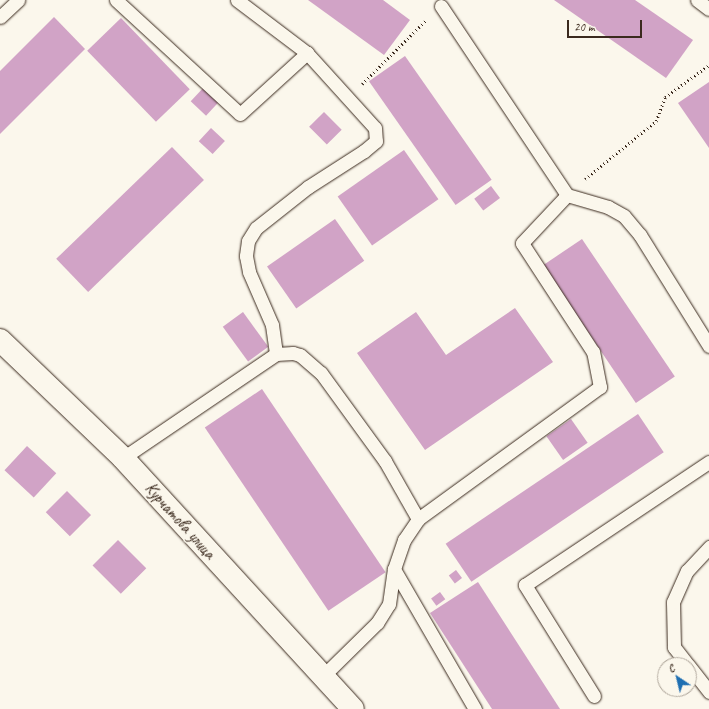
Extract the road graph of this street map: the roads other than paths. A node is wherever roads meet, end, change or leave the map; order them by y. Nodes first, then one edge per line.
1 (18, 0) edge
2 (116, 0) edge
3 (236, 0) edge
4 (697, 0) edge
5 (441, 6) road end
6 (709, 9) edge
7 (0, 17) edge
8 (307, 53) junction
9 (566, 195) junction
10 (0, 340) edge
11 (709, 346) edge
12 (276, 354) junction
13 (124, 458) junction
14 (709, 462) edge
15 (418, 520) junction
16 (709, 547) edge
17 (394, 570) junction
18 (682, 657) edge
19 (323, 676) junction
20 (697, 676) edge
21 (709, 692) edge
22 (594, 696) dead end
23 (353, 709) edge
24 (475, 709) edge

1 - 7 lane
2 - 8 lane
3 - 8 lane
4 - 6 lane
5 - 9 lane
8 - 12 lane
9 - 11 lane
9 - 15 lane
10 - 13 street, Курчатова улица
12 - 13 lane
12 - 15 lane
13 - 19 street, Курчатова улица
14 - 22 lane
15 - 17 lane
16 - 18 lane
17 - 19 lane
17 - 24 lane
19 - 23 street, Курчатова улица
20 - 21 lane

